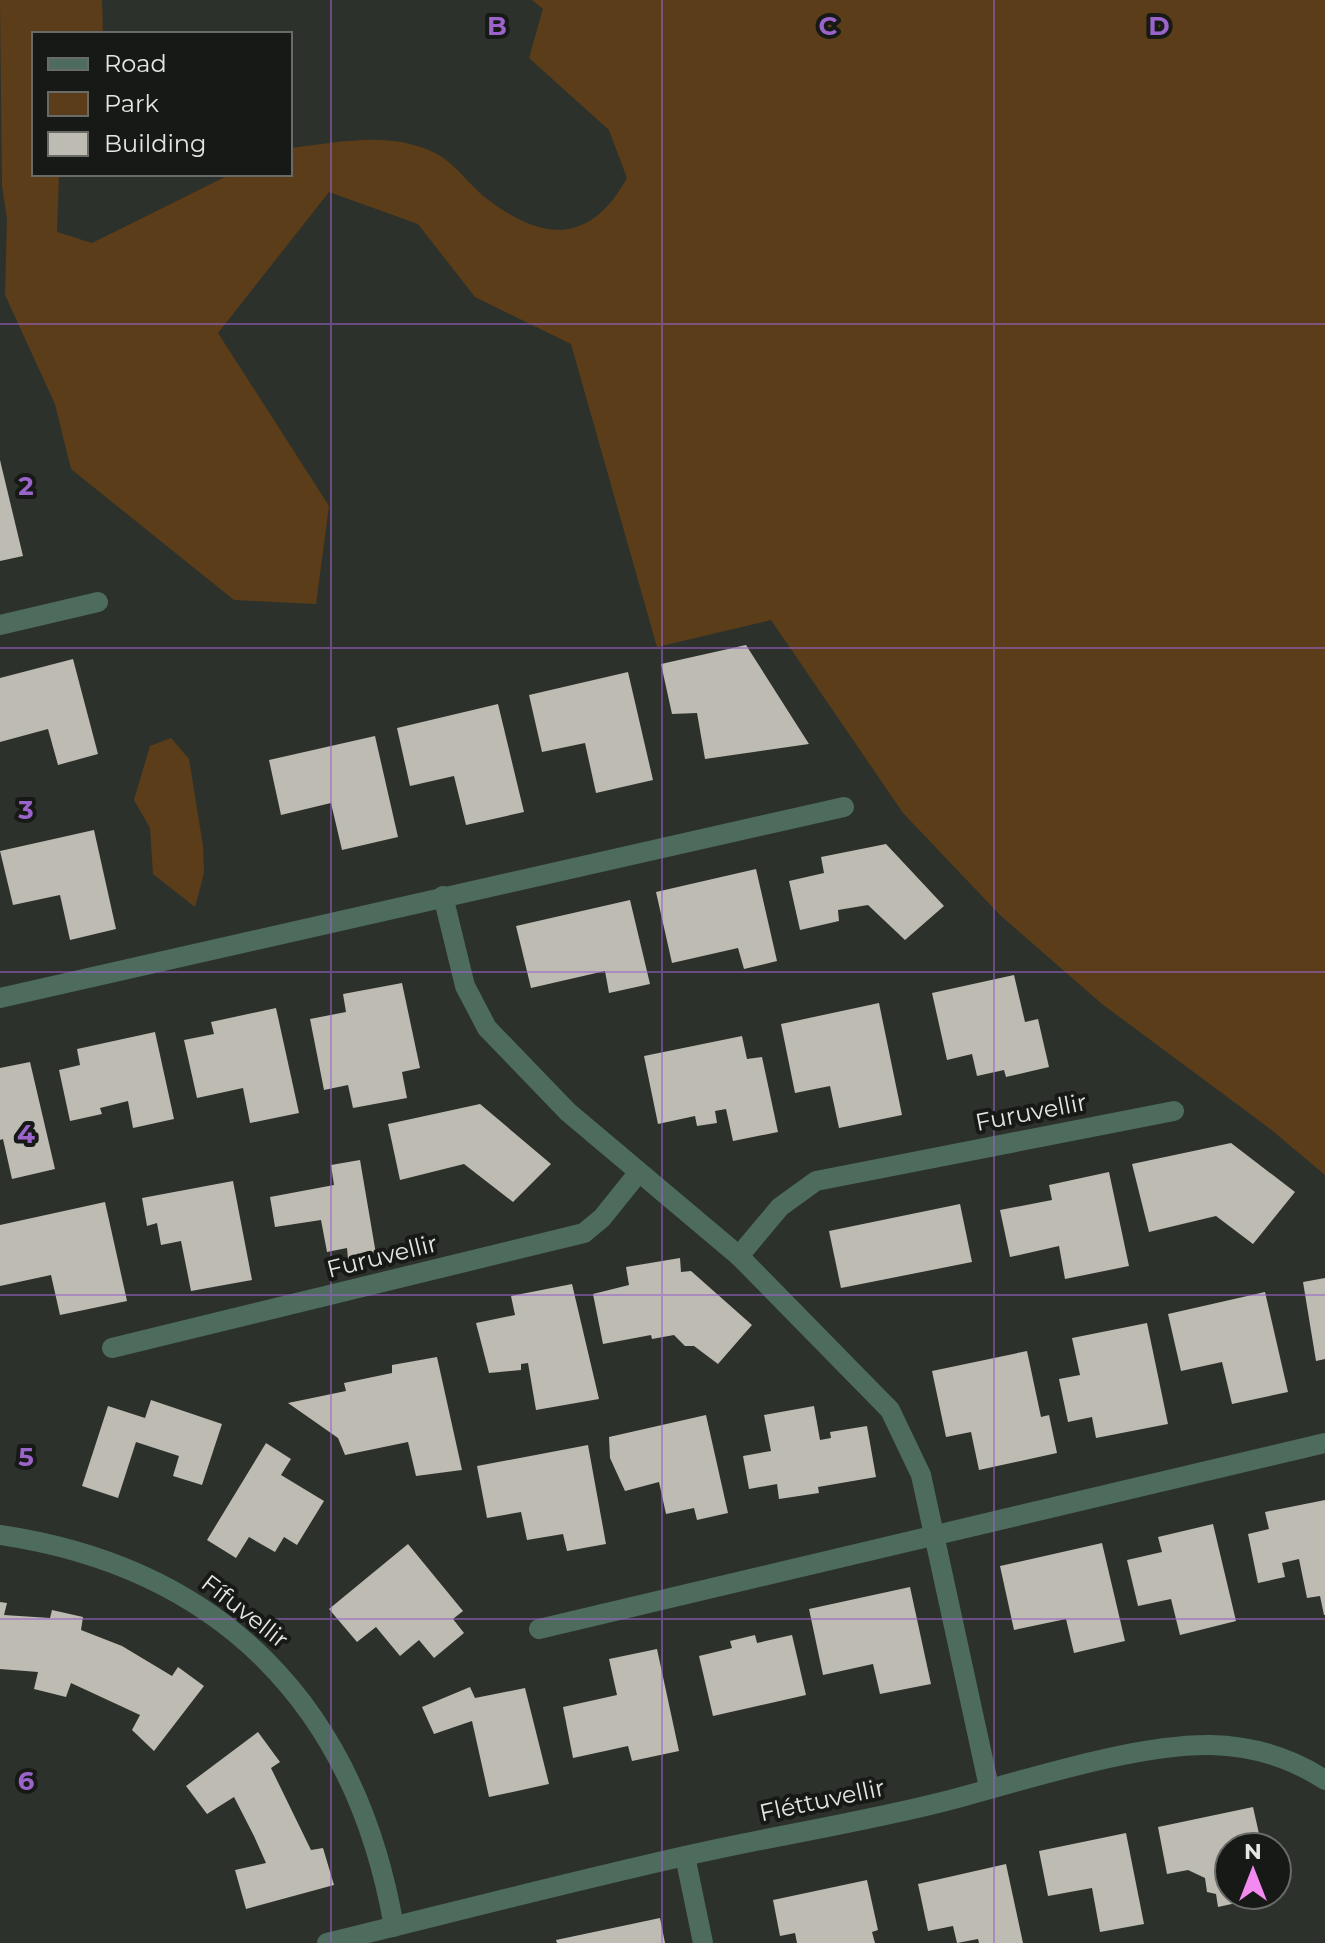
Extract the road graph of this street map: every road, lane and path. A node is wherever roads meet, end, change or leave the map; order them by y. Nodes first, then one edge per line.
1 (98, 602) dead end
2 (0, 625) edge
3 (844, 807) dead end
4 (443, 896) junction
5 (0, 998) edge
6 (1174, 1111) dead end
7 (639, 1172) junction
8 (739, 1256) junction
9 (112, 1348) dead end
10 (1325, 1443) edge
11 (0, 1535) edge
12 (936, 1535) junction
13 (539, 1629) dead end
14 (1325, 1780) edge
15 (989, 1787) junction
16 (685, 1856) junction
17 (394, 1927) junction
18 (327, 1943) edge
19 (703, 1943) edge

1 - 2 street
3 - 4 street
4 - 5 street
4 - 7 street
6 - 8 street, Furuvellir
7 - 8 street
7 - 9 street, Furuvellir
8 - 12 street
10 - 12 street
11 - 17 street, Fífuvellir
12 - 13 street
12 - 15 street
14 - 15 street, Fléttuvellir
15 - 16 street, Fléttuvellir
16 - 17 street, Fléttuvellir
16 - 19 street
17 - 18 street, Fléttuvellir

